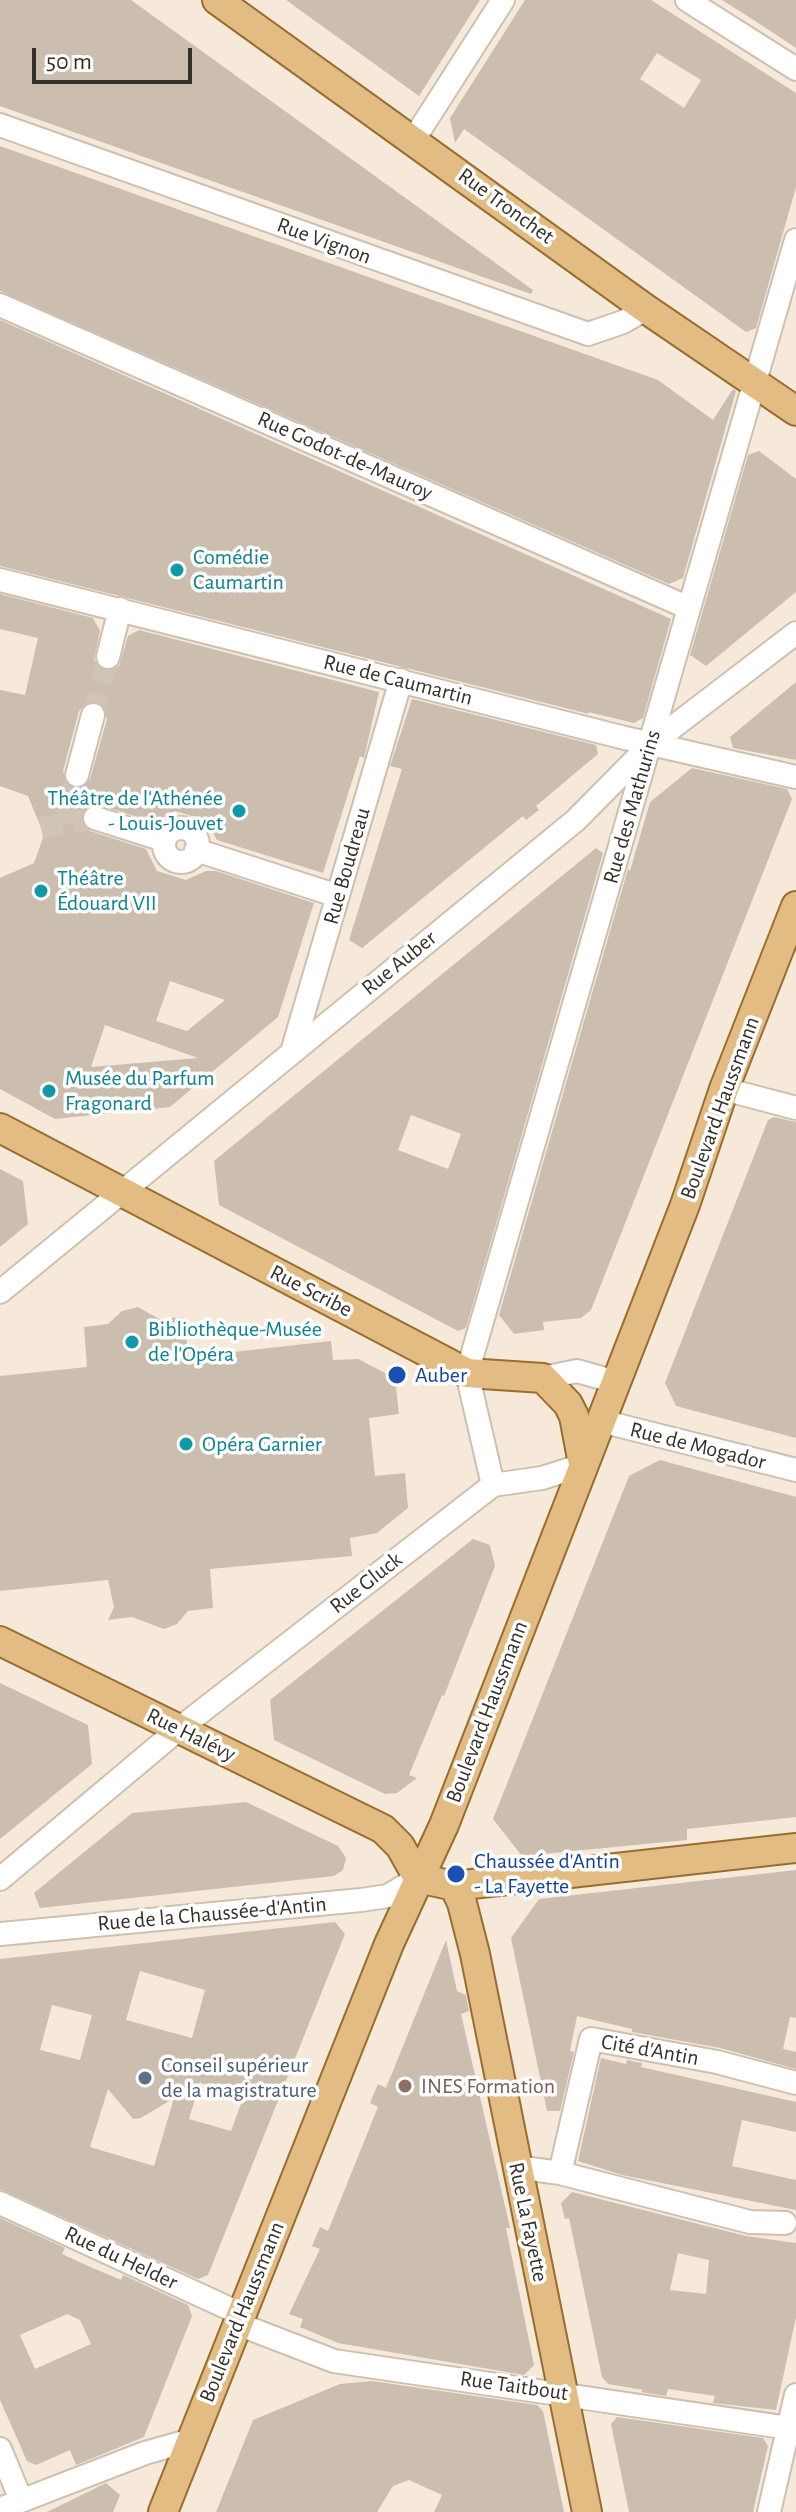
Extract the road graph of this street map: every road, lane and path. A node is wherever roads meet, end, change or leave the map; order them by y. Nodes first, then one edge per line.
1 (217, 0) edge
2 (503, 0) edge
3 (687, 0) edge
4 (796, 69) edge
5 (0, 125) edge
6 (414, 139) junction
7 (796, 240) edge
8 (0, 305) edge
9 (646, 309) junction
10 (755, 383) junction
11 (796, 411) edge
12 (0, 580) edge
13 (689, 608) junction
14 (120, 609) junction
15 (796, 633) edge
16 (108, 657) tunnel mouth
17 (401, 680) junction
18 (93, 715) tunnel mouth
19 (651, 744) junction
20 (77, 775) tunnel mouth
21 (796, 777) edge
22 (95, 818) tunnel mouth
23 (338, 896) junction
24 (796, 906) edge
25 (292, 1052) junction
26 (734, 1092) junction
27 (796, 1108) edge
28 (0, 1128) edge
29 (121, 1191) junction
30 (0, 1292) edge
31 (467, 1373) junction
32 (543, 1378) junction
33 (616, 1382) junction
34 (601, 1421) junction
35 (583, 1465) junction
36 (796, 1470) edge
37 (493, 1485) junction
38 (0, 1641) edge
39 (180, 1728) junction
40 (796, 1848) edge
41 (418, 1878) junction
42 (0, 1879) edge
43 (454, 1886) junction
44 (0, 1934) edge
45 (796, 2083) edge
46 (516, 2167) junction
47 (560, 2173) junction
48 (0, 2203) edge
49 (785, 2223) dead end
50 (240, 2319) junction
51 (563, 2393) junction
52 (796, 2395) edge
53 (792, 2428) edge
54 (191, 2440) junction
55 (0, 2449) edge
56 (10, 2504) edge
57 (163, 2512) edge
58 (587, 2512) edge
59 (769, 2512) edge

1 - 6 main road, Rue Tronchet
2 - 6 street
3 - 4 street
5 - 9 street, Rue Vignon
6 - 9 main road, Rue Tronchet
7 - 10 street, Rue des Mathurins
8 - 13 street, Rue Godot-de-Mauroy
9 - 10 main road, Rue Tronchet
10 - 11 main road, Rue Tronchet
10 - 13 street, Rue des Mathurins
12 - 14 street, Rue de Caumartin
13 - 19 street, Rue des Mathurins
14 - 16 street
14 - 17 street, Rue de Caumartin
15 - 19 street, Rue Auber
17 - 19 street, Rue de Caumartin
17 - 23 street, Rue Boudreau
18 - 20 street
19 - 21 street, Rue de Caumartin
19 - 25 street, Rue Auber
19 - 31 street, Rue des Mathurins
22 - 23 street
23 - 25 street, Rue Boudreau
24 - 26 main road, Boulevard Haussmann
25 - 29 street, Rue Auber
26 - 27 street
26 - 33 main road, Boulevard Haussmann
28 - 29 main road, Rue Scribe
29 - 30 street, Rue Auber
29 - 31 main road, Rue Scribe
31 - 32 main road, Rue Scribe
31 - 37 street
32 - 33 street
32 - 35 main road
33 - 34 main road, Boulevard Haussmann
34 - 35 main road, Boulevard Haussmann
34 - 36 street, Rue de Mogador
35 - 37 street
35 - 41 main road, Boulevard Haussmann
37 - 39 street, Rue Gluck
38 - 39 main road, Rue Halévy
39 - 41 main road, Rue Halévy
39 - 42 street, Rue Gluck
40 - 43 main road
41 - 43 main road
41 - 44 street, Rue de la Chaussée-d'Antin
41 - 50 main road, Boulevard Haussmann
43 - 46 main road, Rue La Fayette
45 - 47 street, Cité d'Antin
46 - 47 street
46 - 51 main road, Rue La Fayette
47 - 49 street
48 - 50 street, Rue du Helder
50 - 51 street, Rue Taitbout
50 - 54 main road, Boulevard Haussmann
51 - 53 street, Rue Taitbout
51 - 58 main road, Rue La Fayette
52 - 53 street
53 - 59 street
54 - 56 street
54 - 57 main road, Boulevard Haussmann
55 - 56 street

